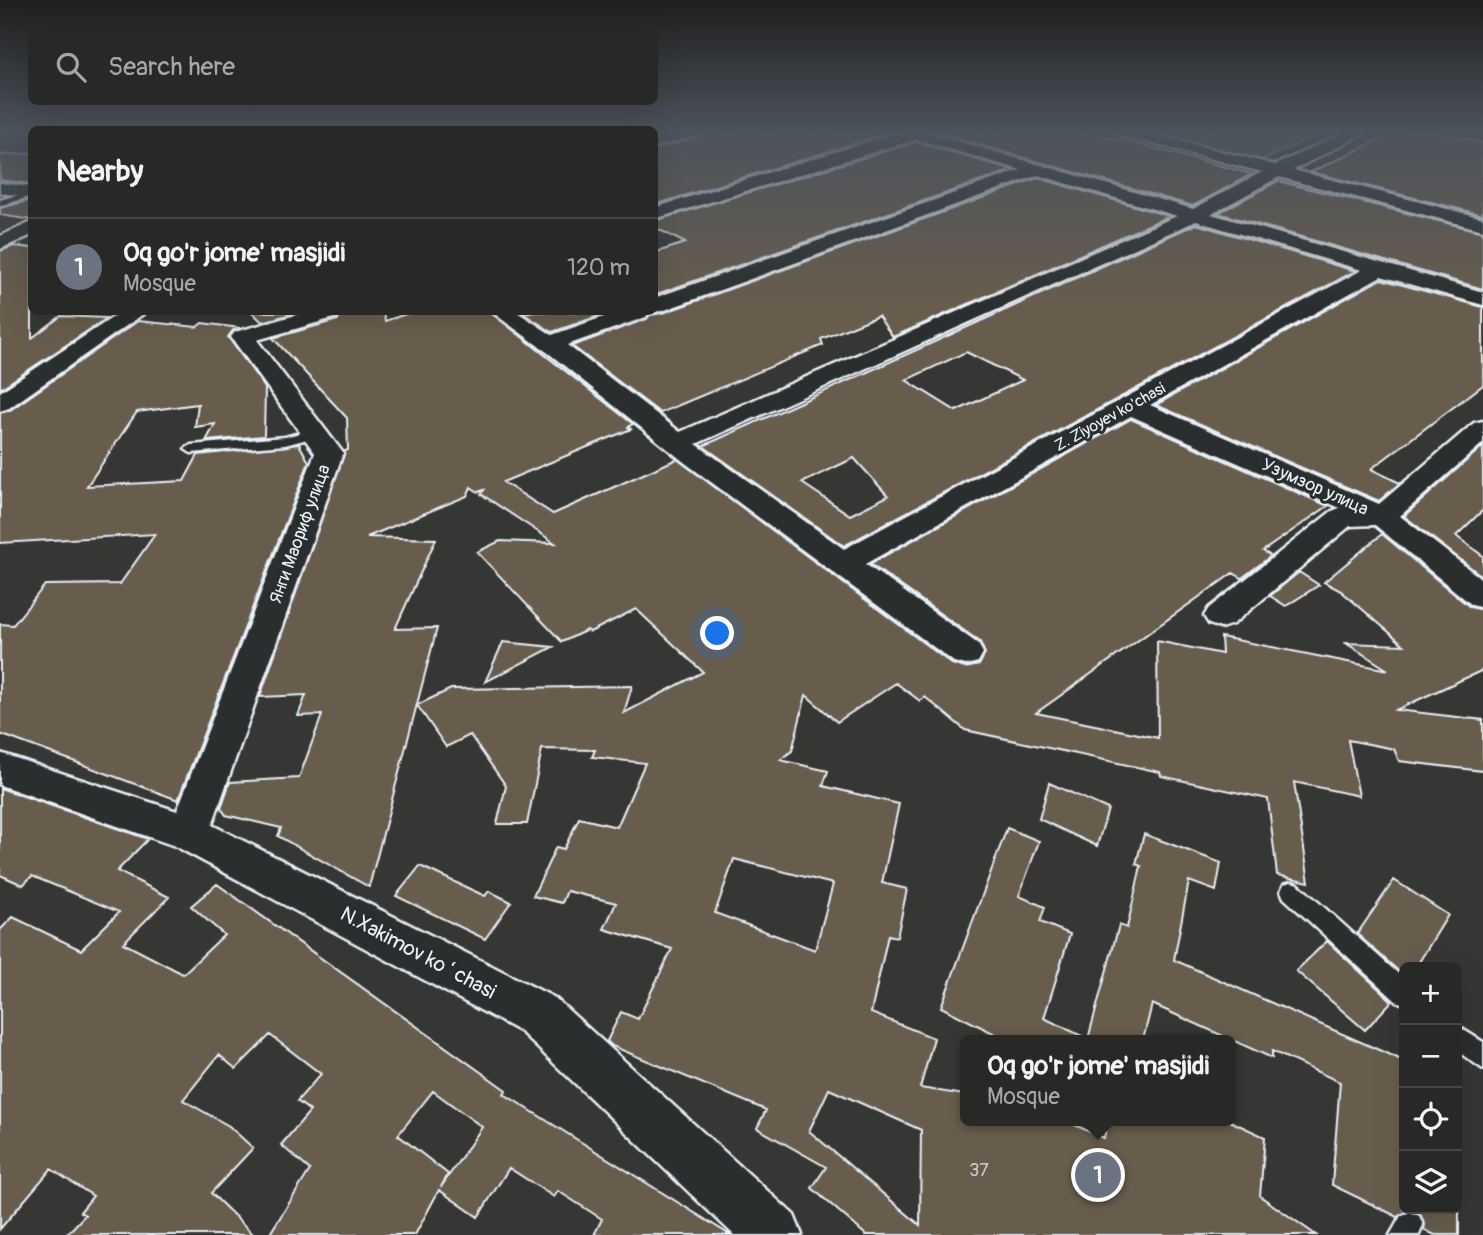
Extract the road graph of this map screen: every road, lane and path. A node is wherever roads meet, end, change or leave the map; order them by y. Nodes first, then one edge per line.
1 (732, 190) edge
2 (982, 190) edge
3 (1106, 190) edge
4 (1242, 190) edge
5 (1349, 190) edge
6 (28, 193) edge
7 (0, 203) edge
8 (1474, 205) dead end
9 (658, 213) edge
10 (1195, 215) junction
11 (1455, 217) junction
12 (1483, 224) edge
13 (28, 230) edge
14 (0, 243) edge
15 (1379, 269) junction
16 (1483, 299) edge
17 (658, 305) edge
18 (131, 315) edge
19 (319, 315) edge
20 (507, 315) edge
21 (630, 315) edge
22 (548, 344) junction
23 (0, 403) edge
24 (1130, 406) junction
25 (1483, 429) edge
26 (314, 433) junction
27 (677, 443) junction
28 (191, 449) dead end
29 (1382, 516) junction
30 (841, 564) junction
31 (1483, 597) edge
32 (1221, 616) dead end
33 (967, 653) dead end
34 (0, 769) edge
35 (190, 833) junction
36 (1291, 891) dead end
37 (1399, 988) edge
38 (1462, 1041) edge
39 (1483, 1057) edge
40 (774, 1235) edge

1 - 9 street
2 - 17 street
3 - 10 street
4 - 10 street
5 - 11 street
6 - 7 lane
8 - 11 street
10 - 15 street
10 - 27 street
11 - 12 street
13 - 14 street
15 - 16 street
15 - 24 street, Z. Ziyoyev ko'chasi
18 - 23 street
19 - 26 street, Янги Маориф улица
20 - 22 street
21 - 22 street
22 - 27 street
24 - 29 street, Узумзор улица
24 - 30 street, Z. Ziyoyev ko'chasi
25 - 29 street
26 - 28 lane
26 - 35 street, Янги Маориф улица
27 - 30 street
29 - 31 street, Узумзор улица
29 - 32 street
30 - 33 street
34 - 35 street, N.Xakimov koʻchasi
35 - 40 street, N.Xakimov koʻchasi
36 - 37 lane
38 - 39 lane

